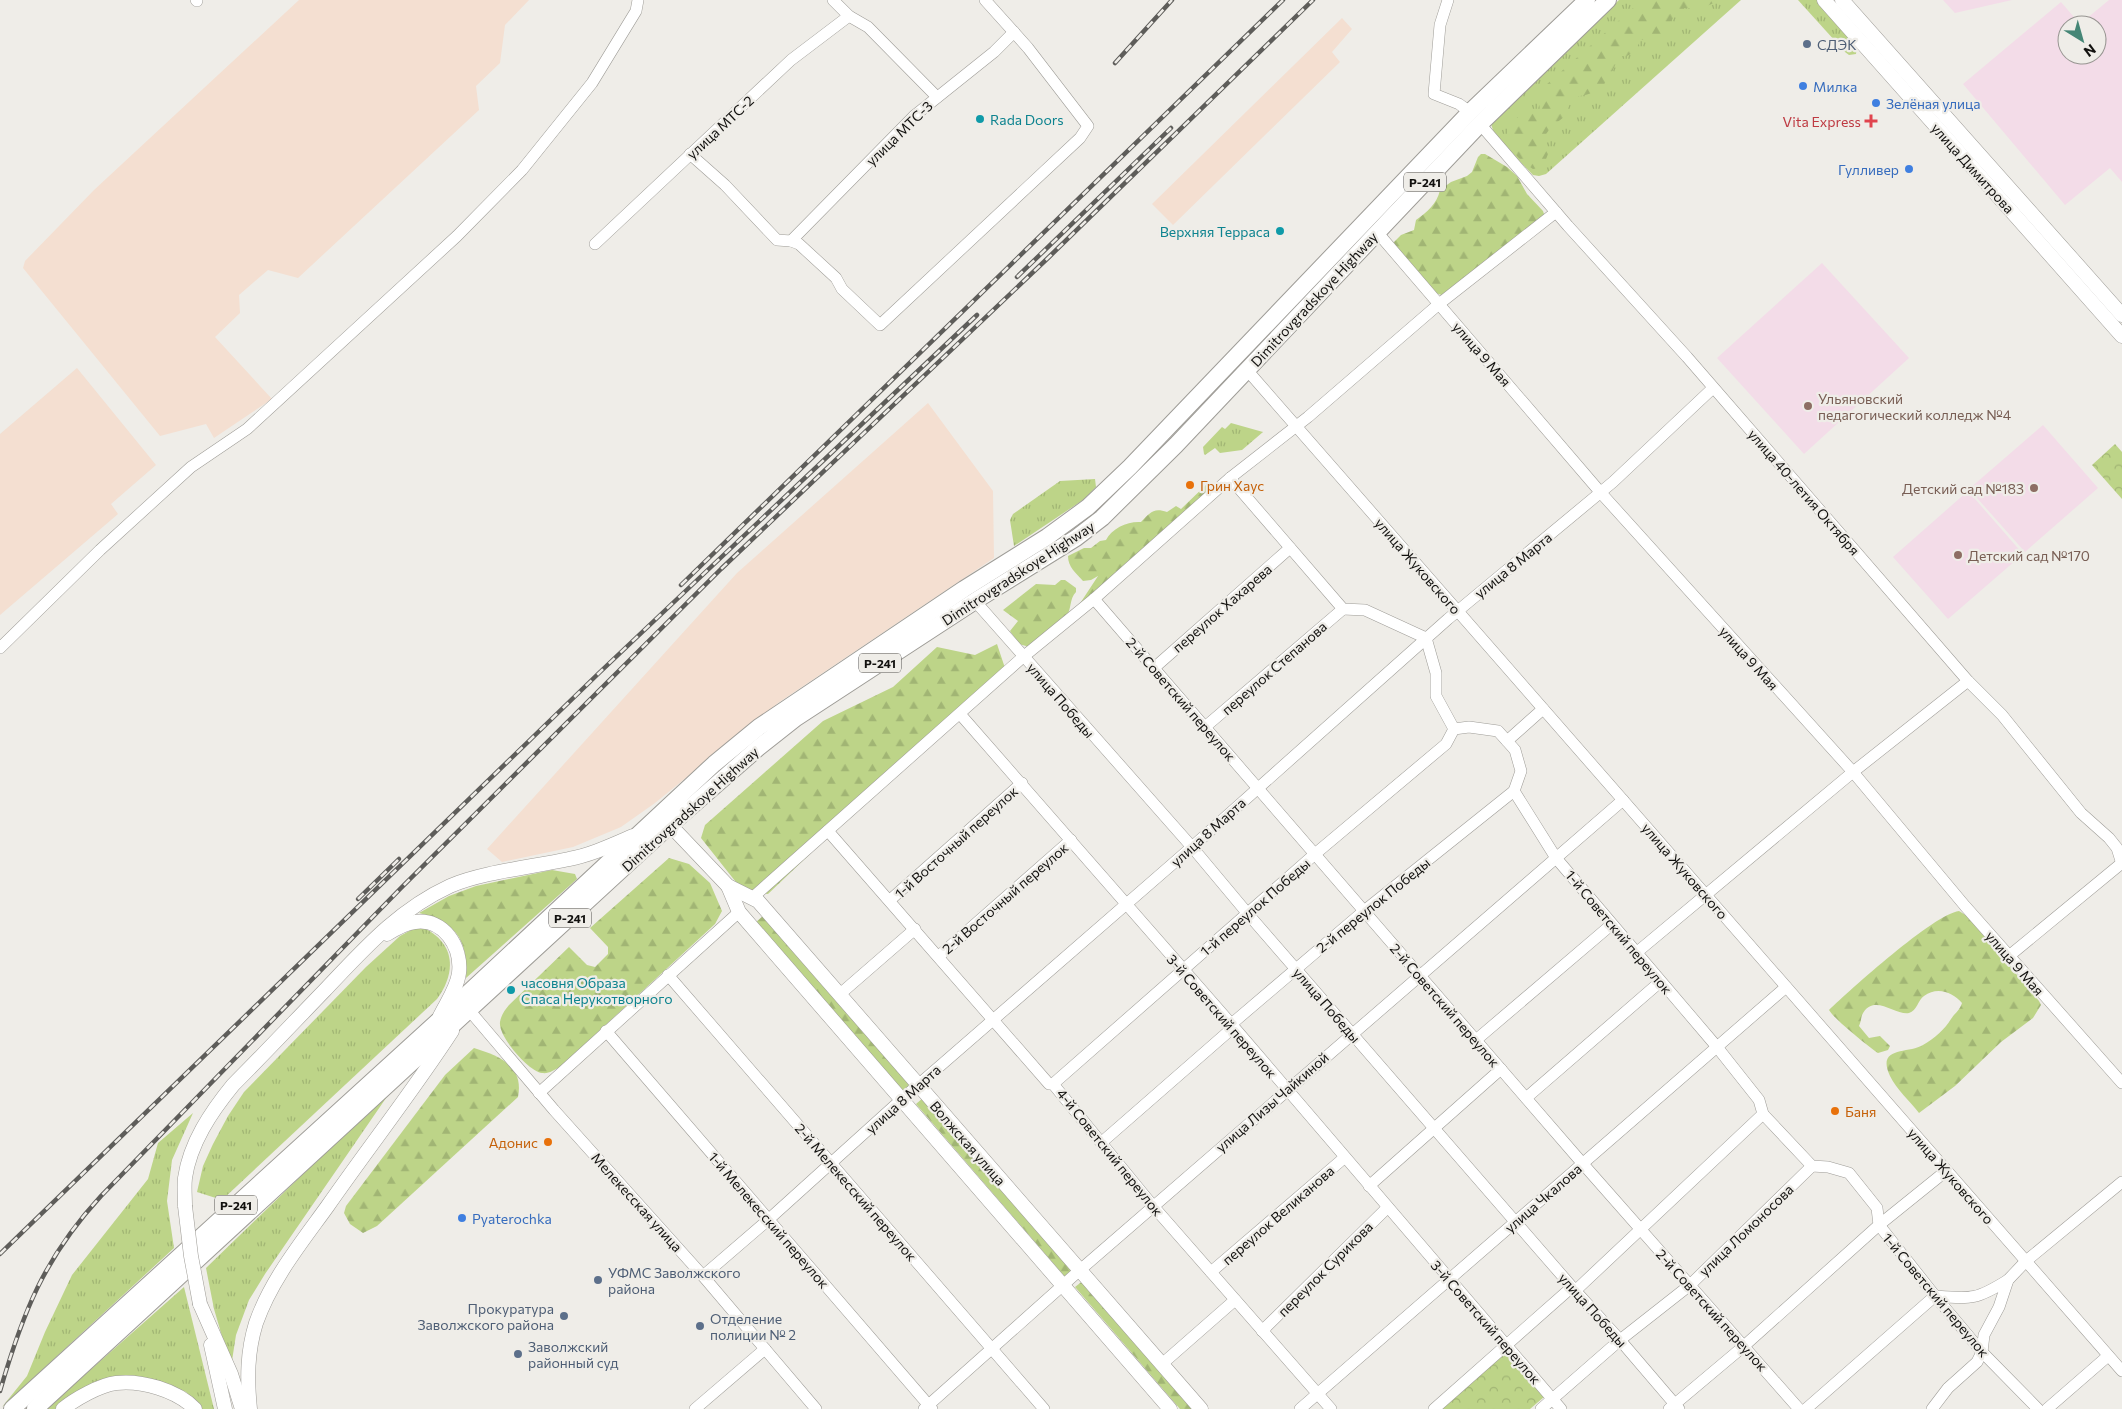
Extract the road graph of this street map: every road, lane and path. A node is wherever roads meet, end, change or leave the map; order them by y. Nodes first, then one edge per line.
1 (638, 0) edge
2 (833, 0) edge
3 (984, 0) edge
4 (1448, 0) edge
5 (1587, 0) edge
6 (1608, 0) edge
7 (1824, 0) edge
8 (1842, 0) edge
9 (849, 16) junction
10 (1014, 32) junction
11 (937, 97) junction
12 (1469, 113) junction
13 (690, 154) junction
14 (1556, 212) junction
15 (1377, 232) junction
16 (2043, 237) junction
17 (791, 241) junction
18 (595, 244) dead end
19 (1439, 304) junction
20 (2122, 316) edge
21 (2122, 336) edge
22 (1235, 357) junction
23 (1247, 370) junction
24 (1714, 388) junction
25 (1296, 427) junction
26 (1230, 478) junction
27 (1601, 493) junction
28 (1290, 548) junction
29 (1094, 599) junction
30 (975, 601) junction
31 (1343, 609) junction
32 (1458, 611) junction
33 (1426, 638) junction
34 (0, 648) edge
35 (1023, 657) junction
36 (1154, 668) junction
37 (1968, 681) junction
38 (1543, 709) junction
39 (960, 714) junction
40 (1205, 727) junction
41 (1454, 729) junction
42 (1507, 741) junction
43 (1853, 772) junction
44 (1022, 783) junction
45 (1258, 787) junction
46 (1514, 791) junction
47 (1623, 800) junction
48 (665, 819) junction
49 (828, 831) junction
50 (636, 835) junction
51 (1072, 840) junction
52 (1192, 847) junction
53 (1315, 854) junction
54 (1556, 858) junction
55 (2122, 863) edge
56 (728, 886) junction
57 (1705, 894) junction
58 (752, 898) junction
59 (890, 900) junction
60 (1126, 903) junction
61 (1364, 911) junction
62 (739, 912) junction
63 (1248, 914) junction
64 (1612, 925) junction
65 (915, 929) junction
66 (370, 942) junction
67 (1636, 953) junction
68 (939, 956) junction
69 (2009, 956) junction
70 (1295, 969) junction
71 (1182, 970) junction
72 (1419, 974) junction
73 (668, 975) junction
74 (1660, 982) junction
75 (1786, 987) junction
76 (839, 995) junction
77 (463, 1010) junction
78 (993, 1020) junction
79 (436, 1023) junction
80 (1233, 1026) junction
81 (606, 1031) junction
82 (1351, 1033) junction
83 (1476, 1040) junction
84 (1717, 1047) junction
85 (1501, 1070) junction
86 (2122, 1083) edge
87 (1053, 1084) junction
88 (918, 1086) junction
89 (1286, 1090) junction
90 (539, 1093) junction
91 (1526, 1098) junction
92 (902, 1099) junction
93 (1763, 1114) junction
94 (1434, 1129) junction
95 (1102, 1142) junction
96 (1344, 1158) junction
97 (831, 1164) junction
98 (1583, 1164) junction
99 (1812, 1166) junction
100 (1946, 1171) junction
101 (2122, 1182) edge
102 (1369, 1186) junction
103 (1153, 1206) junction
104 (1387, 1208) junction
105 (768, 1220) junction
106 (1516, 1222) junction
107 (1879, 1225) junction
108 (1642, 1230) junction
109 (2026, 1261) junction
110 (1080, 1270) junction
111 (1211, 1272) junction
112 (702, 1276) junction
113 (1449, 1280) junction
114 (2008, 1280) junction
115 (1690, 1285) junction
116 (1062, 1286) junction
117 (1574, 1289) junction
118 (1936, 1296) junction
119 (1235, 1300) junction
120 (205, 1318) junction
121 (1262, 1331) junction
122 (1620, 1340) junction
123 (1507, 1346) junction
124 (1744, 1346) junction
125 (992, 1348) junction
126 (765, 1349) junction
127 (1982, 1352) junction
128 (2108, 1356) junction
129 (1162, 1364) junction
130 (2122, 1371) edge
131 (1318, 1394) junction
132 (1552, 1399) junction
133 (1674, 1407) edge
134 (928, 1408) edge
135 (12, 1409) edge
136 (35, 1409) edge
137 (63, 1409) edge
138 (195, 1409) edge
139 (225, 1409) edge
140 (242, 1409) edge
141 (250, 1409) edge
142 (696, 1409) edge
143 (816, 1409) edge
144 (1044, 1409) edge
145 (1170, 1409) edge
146 (1201, 1409) edge
147 (1300, 1409) edge
148 (1331, 1409) edge
149 (1434, 1409) edge
150 (1541, 1409) edge
151 (1561, 1409) edge
152 (1799, 1409) edge
153 (1806, 1409) edge
154 (1932, 1409) edge
155 (2038, 1409) edge
156 (2047, 1409) edge

1 - 34 street
2 - 9 street
3 - 10 street
4 - 12 street
5 - 12 highway, Dimitrovgradskoye Highway / Р-241
6 - 12 highway, Dimitrovgradskoye Highway / Р-241
7 - 16 main road, улица Димитрова
8 - 16 main road, улица Димитрова
9 - 11 street
9 - 13 street, улица МТС-2
10 - 11 street, улица МТС-3
10 - 17 street
11 - 17 street, улица МТС-3
12 - 14 street, улица 40-летия Октября
12 - 15 highway, Dimitrovgradskoye Highway / Р-241
12 - 22 highway, Dimitrovgradskoye Highway / Р-241
13 - 17 street
13 - 18 street, улица МТС-2
14 - 19 street
14 - 24 street, улица 40-летия Октября
15 - 19 street, улица 9 Мая
15 - 23 highway, Dimitrovgradskoye Highway / Р-241
16 - 20 main road, улица Димитрова
16 - 21 main road, улица Димитрова
19 - 25 street
19 - 27 street, улица 9 Мая
22 - 23 highway
22 - 48 highway, Dimitrovgradskoye Highway / Р-241
23 - 25 street, улица Жуковского
23 - 30 highway, Dimitrovgradskoye Highway / Р-241
24 - 27 street, улица 8 Марта
24 - 37 street, улица 40-летия Октября
25 - 26 street
25 - 32 street, улица Жуковского
26 - 28 street
26 - 29 street
27 - 32 street, улица 8 Марта
27 - 43 street, улица 9 Мая
28 - 31 street
28 - 36 street, переулок Хахарева
29 - 35 street
29 - 36 street, 2-й Советский переулок
30 - 35 street, улица Победы
30 - 48 highway, Dimitrovgradskoye Highway / Р-241
31 - 33 street
31 - 40 street, переулок Степанова
32 - 33 street, улица 8 Марта
32 - 38 street, улица Жуковского
33 - 41 street
33 - 45 street, улица 8 Марта
35 - 39 street
35 - 52 street, улица Победы
36 - 40 street, 2-й Советский переулок
37 - 43 street
37 - 55 street, улица 40-летия Октября
38 - 42 street
38 - 47 street, улица Жуковского
39 - 44 street, 3-й Советский переулок
39 - 49 street
40 - 45 street, 2-й Советский переулок
41 - 42 street
41 - 53 street, 1-й переулок Победы
42 - 46 street
43 - 57 street
43 - 69 street, улица 9 Мая
44 - 51 street, 3-й Советский переулок
44 - 59 street, 1-й Восточный переулок
45 - 52 street, улица 8 Марта
45 - 53 street, 2-й Советский переулок
46 - 54 street, 1-й Советский переулок
46 - 61 street, 2-й переулок Победы
47 - 54 street, улица Лизы Чайкиной
47 - 57 street, улица Жуковского
48 - 50 highway, Dimitrovgradskoye Highway / Р-241
48 - 56 main road, Волжская улица
48 - 77 highway, Dimitrovgradskoye Highway / Р-241
49 - 58 street
49 - 59 street, 4-й Советский переулок
50 - 66 main road
50 - 77 highway, Dimitrovgradskoye Highway / Р-241
51 - 60 street, 3-й Советский переулок
51 - 68 street, 2-й Восточный переулок
52 - 60 street, улица 8 Марта
52 - 63 street, улица Победы
53 - 61 street, 2-й Советский переулок
53 - 63 street, 1-й переулок Победы
54 - 64 street, 1-й Советский переулок
54 - 72 street, улица Лизы Чайкиной
55 - 69 street
56 - 58 main road, Волжская улица
56 - 62 main road, Волжская улица
57 - 67 street
57 - 75 street, улица Жуковского
58 - 76 main road, Волжская улица
59 - 65 street, 4-й Советский переулок
60 - 71 street, 3-й Советский переулок
60 - 78 street, улица 8 Марта
61 - 70 street, 2-й переулок Победы
61 - 72 street, 2-й Советский переулок
62 - 73 street
62 - 92 main road, Волжская улица
63 - 70 street, улица Победы
63 - 71 street, 1-й переулок Победы
64 - 67 street, 1-й Советский переулок
64 - 83 street
65 - 68 street, 4-й Советский переулок
65 - 76 street
66 - 79 main road
66 - 120 main road, bridge
67 - 74 street, 1-й Советский переулок
68 - 78 street, 4-й Советский переулок
69 - 86 street, улица 9 Мая
70 - 80 street, 2-й переулок Победы
70 - 82 street, улица Победы
71 - 80 street, 3-й Советский переулок
71 - 87 street, 1-й переулок Победы
72 - 82 street, улица Лизы Чайкиной
72 - 83 street, 2-й Советский переулок
73 - 81 street
73 - 97 street, 2-й Мелекесский переулок
74 - 84 street, 1-й Советский переулок
74 - 91 street
75 - 84 street, улица Чкалова
75 - 100 street, улица Жуковского
76 - 88 main road, Волжская улица
77 - 79 highway, Р-241
77 - 90 street, Мелекесская улица
77 - 136 highway, Р-241
77 - 141 main road
78 - 87 street, 4-й Советский переулок
78 - 88 street, улица 8 Марта
79 - 135 highway, Р-241
80 - 89 street, 3-й Советский переулок
80 - 95 street, 2-й переулок Победы
81 - 90 street
81 - 105 street, 1-й Мелекесский переулок
82 - 89 street, улица Лизы Чайкиной
82 - 94 street, улица Победы
83 - 85 street, 2-й Советский переулок
84 - 93 street, 1-й Советский переулок
84 - 98 street, улица Чкалова
85 - 91 street, 2-й Советский переулок
85 - 94 street
87 - 95 street, 4-й Советский переулок
88 - 92 street, улица 8 Марта
88 - 110 main road, Волжская улица
89 - 96 street, 3-й Советский переулок
89 - 103 street, улица Лизы Чайкиной
90 - 112 street, Мелекесская улица
91 - 98 street, 2-й Советский переулок
92 - 97 street, улица 8 Марта
92 - 116 main road, Волжская улица
93 - 99 street, 1-й Советский переулок
93 - 108 street
94 - 102 street
94 - 106 street, улица Победы
95 - 103 street, 4-й Советский переулок
96 - 102 street, 3-й Советский переулок
96 - 111 street, переулок Великанова
97 - 105 street, улица 8 Марта
97 - 125 street, 2-й Мелекесский переулок
98 - 106 street, улица Чкалова
98 - 108 street, 2-й Советский переулок
99 - 107 street, 1-й Советский переулок
99 - 115 street, улица Ломоносова
100 - 107 street
100 - 109 street, улица Жуковского
101 - 109 street
102 - 104 street, 3-й Советский переулок
103 - 110 street, улица Лизы Чайкиной
103 - 111 street, 4-й Советский переулок
104 - 113 street, 3-й Советский переулок
104 - 121 street, переулок Сурикова
105 - 112 street, улица 8 Марта
105 - 134 street, 1-й Мелекесский переулок
106 - 113 street, улица Чкалова
106 - 117 street, улица Победы
107 - 118 street, 1-й Советский переулок
107 - 124 street
108 - 115 street, 2-й Советский переулок
108 - 117 street
109 - 114 street
109 - 128 street, улица Жуковского
110 - 116 street, улица Лизы Чайкиной
110 - 129 main road, Волжская улица
111 - 119 street, 4-й Советский переулок
112 - 126 street, Мелекесская улица
113 - 123 street, 3-й Советский переулок
113 - 131 street, улица Чкалова
114 - 118 street
114 - 127 street
115 - 122 street, улица Ломоносова
115 - 124 street, 2-й Советский переулок
116 - 125 street, улица Лизы Чайкиной
116 - 145 main road, Волжская улица
117 - 122 street, улица Победы
117 - 123 street
118 - 127 street, 1-й Советский переулок
118 - 153 street
119 - 121 street, 4-й Советский переулок
119 - 129 street
120 - 139 main road
120 - 140 main road
121 - 131 street, 4-й Советский переулок
122 - 132 street, улица Ломоносова
122 - 133 street, улица Победы
123 - 132 street, 3-й Советский переулок
123 - 149 street
124 - 133 street
124 - 152 street, 2-й Советский переулок
125 - 134 street, улица Лизы Чайкиной
125 - 144 street, 2-й Мелекесский переулок
126 - 142 street
126 - 143 street, Мелекесская улица
127 - 154 street
127 - 155 street, 1-й Советский переулок
128 - 130 street, улица Жуковского
128 - 156 street
129 - 146 main road, Волжская улица
131 - 147 street, улица Чкалова
131 - 148 street, 4-й Советский переулок
132 - 150 street, улица Ломоносова
132 - 151 street, 3-й Советский переулок
137 - 138 main road

